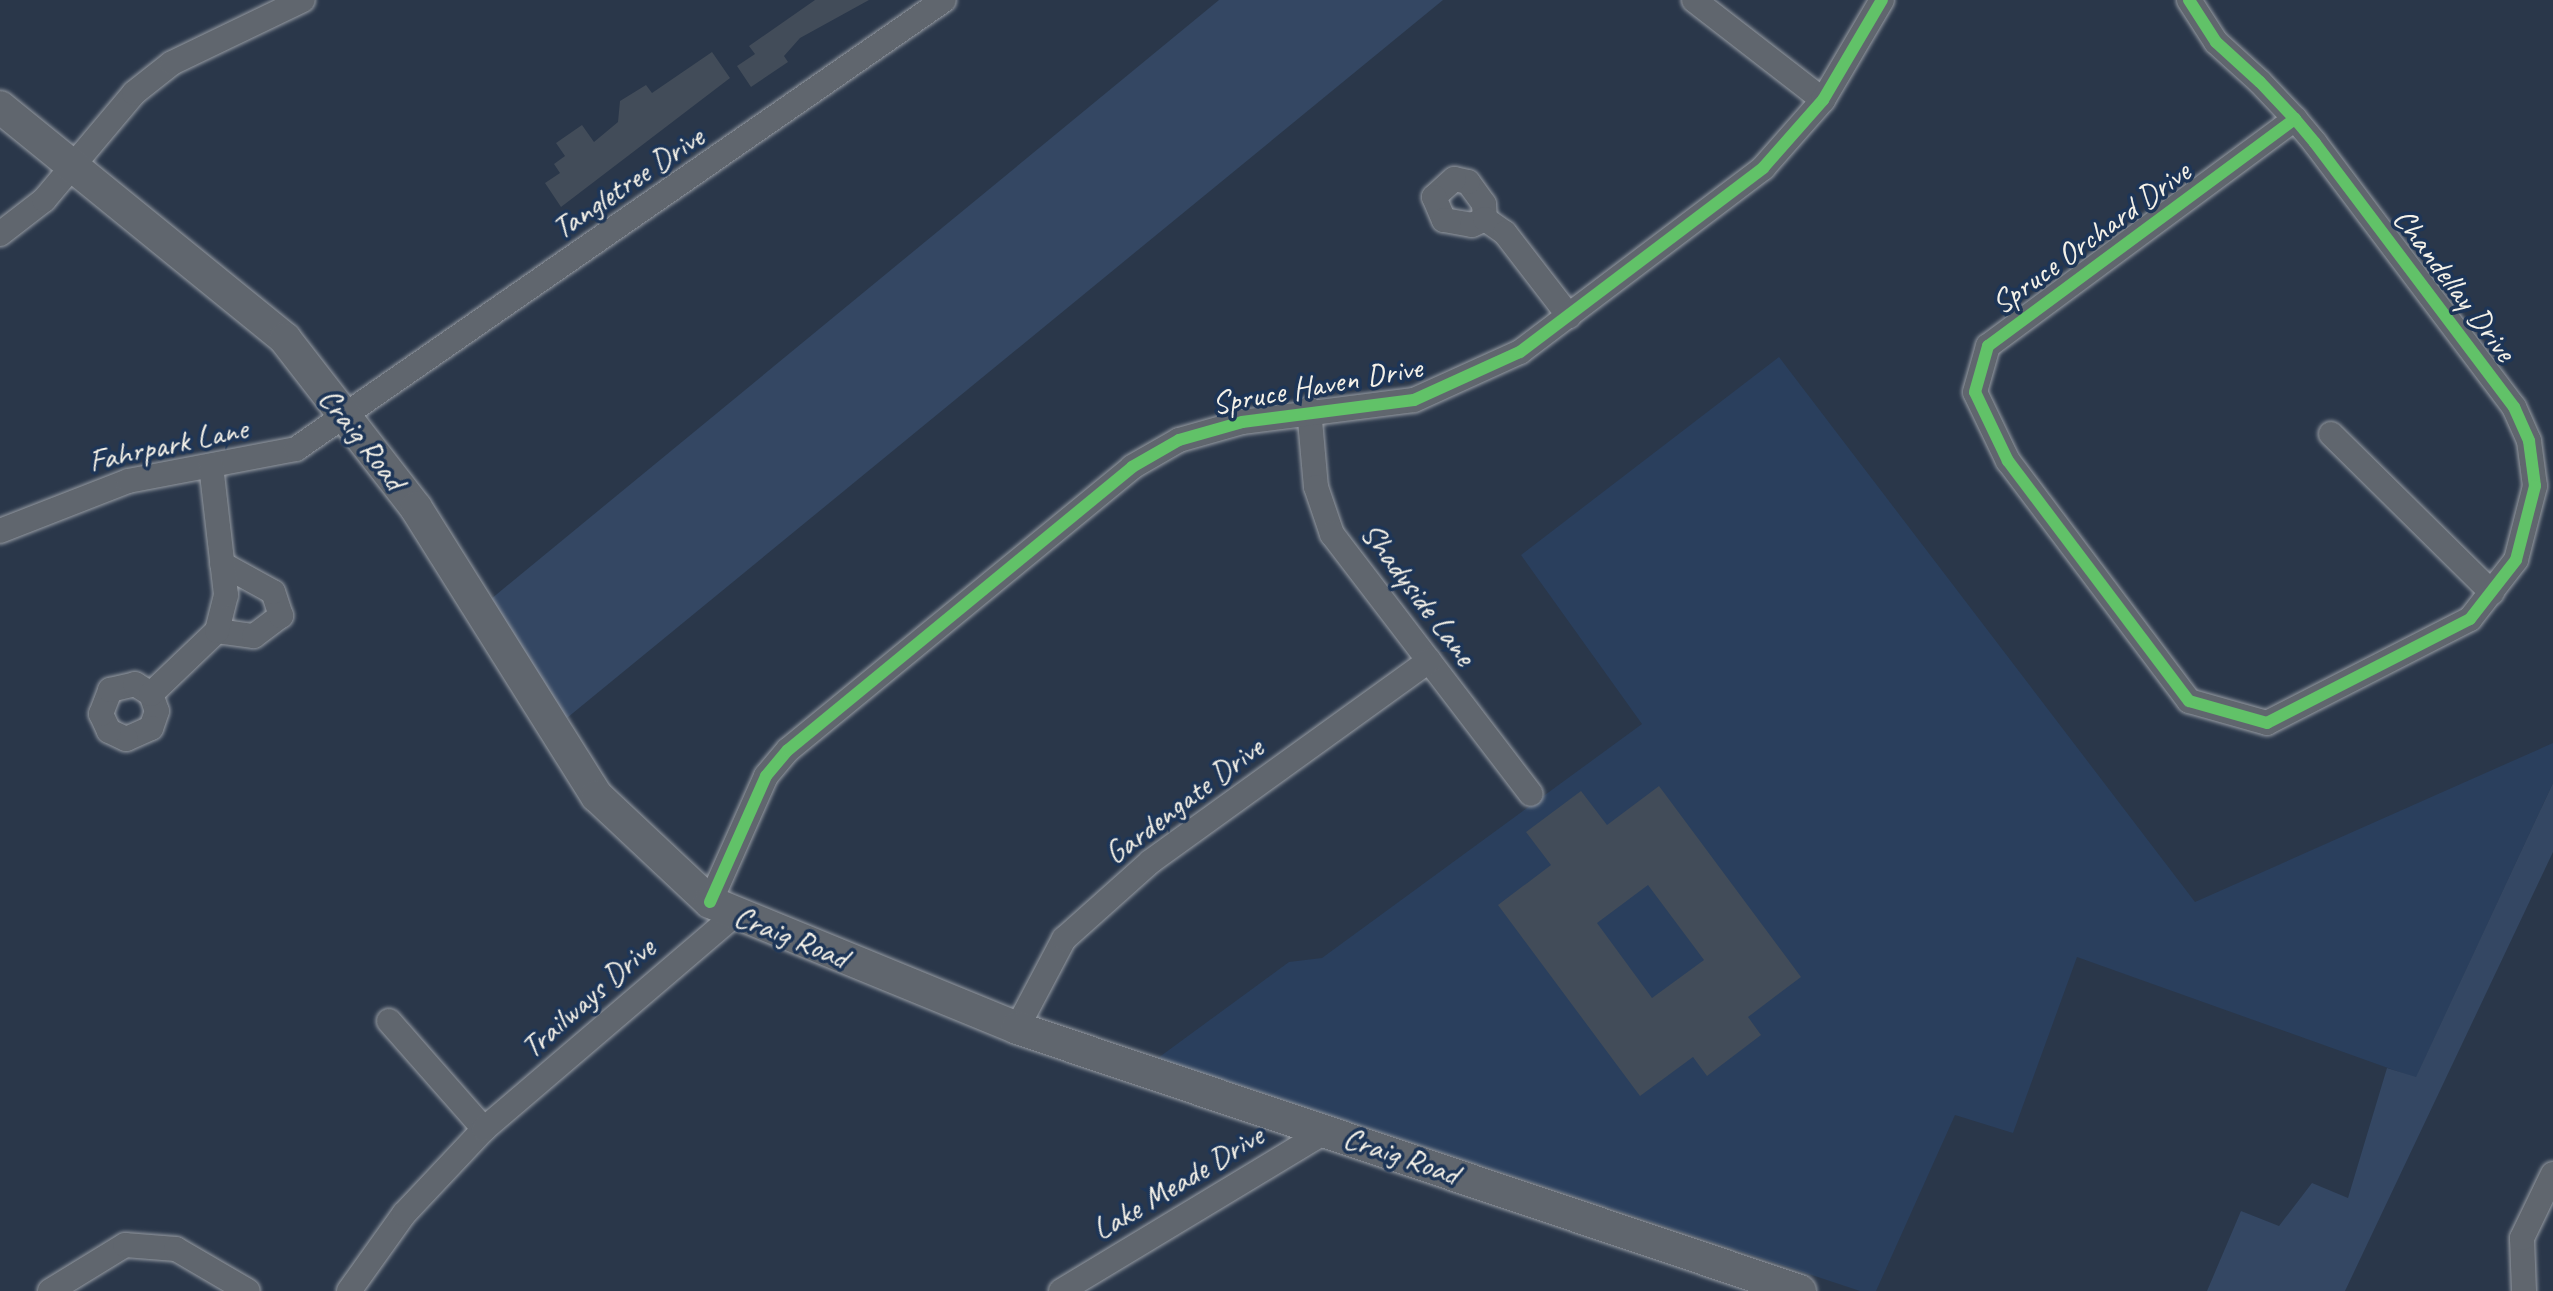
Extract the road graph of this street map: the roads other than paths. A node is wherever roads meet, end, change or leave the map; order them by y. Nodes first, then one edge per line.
1 (303, 0) edge
2 (944, 0) edge
3 (1694, 0) edge
4 (1882, 0) edge
5 (2189, 0) edge
6 (1823, 100) junction
7 (0, 107) edge
8 (2295, 119) junction
9 (73, 165) junction
10 (1485, 219) dead end
11 (0, 234) edge
12 (1569, 316) junction
13 (1309, 409) junction
14 (344, 415) junction
15 (2331, 434) dead end
16 (211, 466) junction
17 (0, 531) edge
18 (222, 564) junction
19 (2492, 593) junction
20 (217, 631) junction
21 (1429, 661) junction
22 (151, 694) dead end
23 (2189, 701) joint
24 (1531, 794) dead end
25 (722, 909) junction
26 (389, 1021) dead end
27 (1017, 1028) junction
28 (484, 1129) junction
29 (1328, 1130) junction
30 (2553, 1174) edge
31 (50, 1291) edge
32 (248, 1291) edge
33 (349, 1291) edge
34 (1061, 1291) edge
35 (1800, 1291) edge
36 (2524, 1291) edge

1 - 9 street
2 - 14 street, Tangletree Drive
3 - 6 street
4 - 6 street, Spruce Haven Drive
5 - 8 street, Chandellay Drive
6 - 12 street, Spruce Haven Drive
7 - 9 main road, Craig Road
8 - 19 street, Chandellay Drive
8 - 23 street, Spruce Orchard Drive
9 - 11 street
9 - 14 main road, Craig Road
10 - 12 street
12 - 13 street, Spruce Haven Drive
13 - 21 street, Shadyside Lane
13 - 25 street, Spruce Haven Drive
14 - 16 street, Fahrpark Lane
14 - 25 main road, Craig Road
15 - 19 street
16 - 17 street, Fahrpark Lane
16 - 18 street
18 - 20 street
18 - 20 street
19 - 23 street, Chandellay Drive
20 - 22 street
21 - 24 street, Shadyside Lane
21 - 27 street, Gardengate Drive
25 - 27 main road, Craig Road
25 - 28 street, Trailways Drive
26 - 28 street
27 - 29 main road, Craig Road
28 - 33 street, Trailways Drive
29 - 34 street, Lake Meade Drive
29 - 35 main road, Craig Road
30 - 36 street
31 - 32 street

